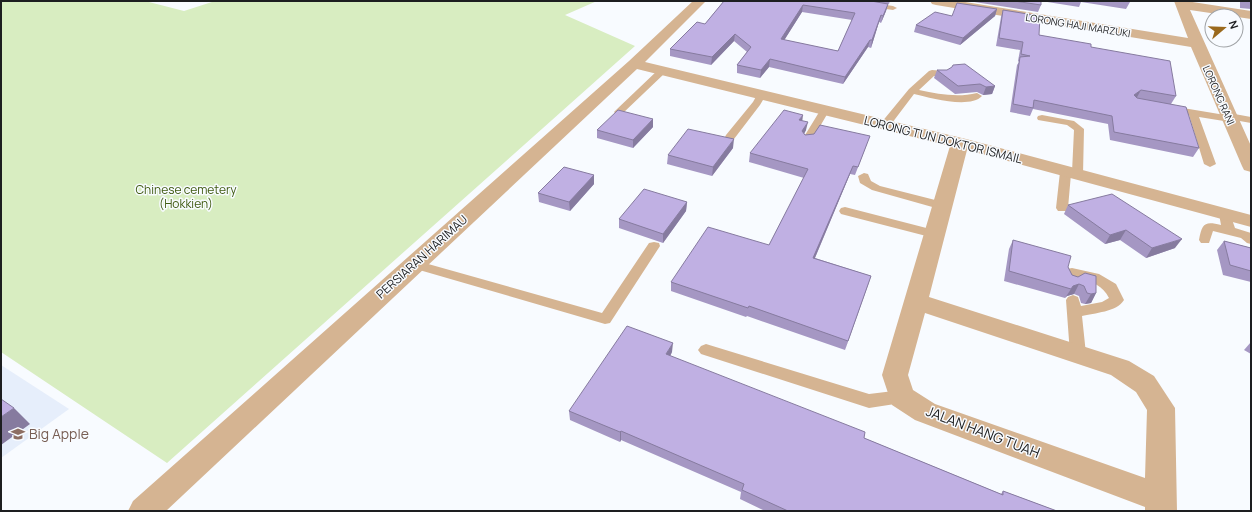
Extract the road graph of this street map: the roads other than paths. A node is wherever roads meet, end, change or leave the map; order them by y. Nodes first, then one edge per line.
1 (700, 1) edge
2 (845, 1) edge
3 (936, 1) edge
4 (1180, 3) edge
5 (893, 8) dead end
6 (1251, 15) edge
7 (1197, 44) junction
8 (634, 64) junction
9 (662, 71) junction
10 (944, 74) edge
11 (912, 92) junction
12 (761, 95) junction
13 (976, 96) edge
14 (1164, 108) edge
15 (824, 110) junction
16 (619, 112) edge
17 (1193, 113) junction
18 (1042, 118) dead end
19 (1230, 118) junction
20 (1251, 120) edge
21 (885, 125) junction
22 (730, 137) edge
23 (807, 140) edge
24 (960, 144) junction
25 (1246, 145) edge
26 (1210, 164) dead end
27 (1251, 166) edge
28 (1071, 173) junction
29 (864, 176) dead end
30 (943, 206) junction
31 (1062, 208) dead end
32 (845, 211) dead end
33 (1251, 221) edge
34 (1227, 222) junction
35 (934, 234) junction
36 (1205, 240) dead end
37 (1251, 240) edge
38 (654, 246) dead end
39 (414, 264) junction
40 (1072, 280) edge
41 (916, 301) junction
42 (706, 350) dead end
43 (1078, 354) junction
44 (902, 397) junction
45 (1160, 505) edge
46 (144, 511) edge

1 - 8 street, PERSIARAN HARIMAU
2 - 5 lane
3 - 7 street, LORONG HAJI MARZUKI
4 - 6 street
4 - 7 street, LORONG RANI
7 - 19 street, LORONG RANI
8 - 9 street, LORONG TUN DOKTOR ISMAIL
8 - 39 street, PERSIARAN HARIMAU
9 - 12 street, LORONG TUN DOKTOR ISMAIL
9 - 16 lane
10 - 11 lane
11 - 13 lane
11 - 21 lane
12 - 15 street, LORONG TUN DOKTOR ISMAIL
12 - 22 lane
14 - 17 lane
15 - 21 street, LORONG TUN DOKTOR ISMAIL
15 - 23 lane
17 - 19 lane
17 - 26 lane
18 - 28 lane
19 - 20 lane
19 - 25 street, LORONG RANI
21 - 24 street, LORONG TUN DOKTOR ISMAIL
24 - 28 street, LORONG TUN DOKTOR ISMAIL
24 - 30 street
25 - 27 street, LORONG RANI
28 - 31 lane
28 - 34 street, LORONG TUN DOKTOR ISMAIL
29 - 30 lane
30 - 35 street
32 - 35 lane
33 - 34 street, LORONG TUN DOKTOR ISMAIL
34 - 36 lane
34 - 37 lane
35 - 41 street
38 - 39 lane
39 - 46 street, PERSIARAN HARIMAU
40 - 43 lane
41 - 43 street, JALAN HANG TUAH
41 - 44 street
42 - 44 lane
43 - 45 street, JALAN HANG TUAH
44 - 45 street, JALAN HANG TUAH

